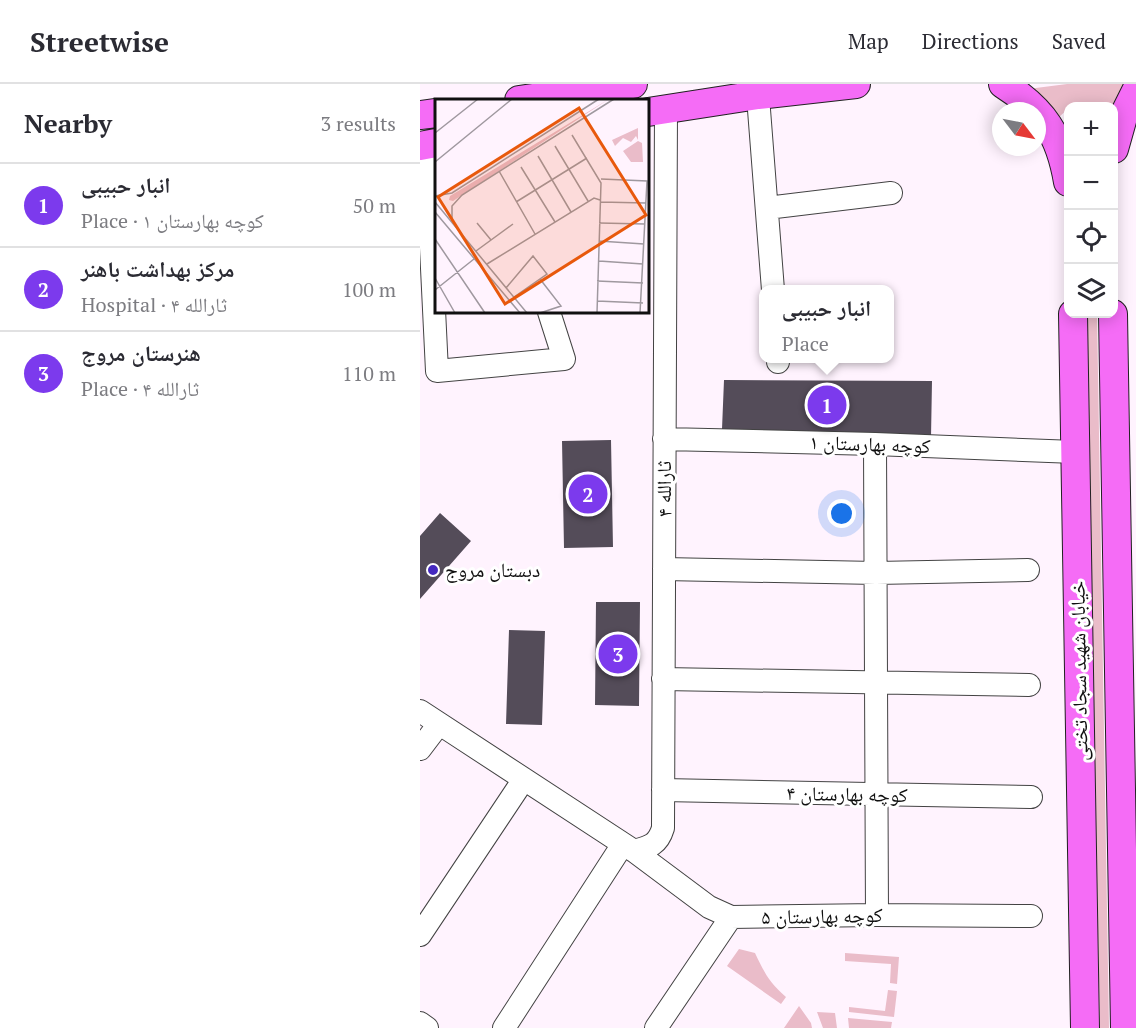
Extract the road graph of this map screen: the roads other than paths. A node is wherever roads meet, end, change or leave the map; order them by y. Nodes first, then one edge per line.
1 (633, 84) edge
2 (856, 84) edge
3 (1003, 84) edge
4 (758, 90) edge
5 (1136, 91) edge
6 (526, 99) edge
7 (657, 110) edge
8 (435, 112) edge
9 (420, 115) edge
10 (1064, 132) edge
11 (1118, 133) edge
12 (428, 145) edge
13 (1062, 153) junction
14 (1064, 163) edge
15 (891, 193) dead end
16 (767, 208) junction
17 (773, 285) edge
18 (550, 314) edge
19 (1074, 318) edge
20 (1113, 318) edge
21 (428, 329) edge
22 (664, 439) junction
23 (875, 444) junction
24 (1075, 452) junction
25 (664, 570) junction
26 (1028, 570) dead end
27 (876, 573) junction
28 (663, 679) junction
29 (876, 682) junction
30 (1029, 685) dead end
31 (420, 711) edge
32 (439, 724) junction
33 (420, 750) edge
34 (524, 779) junction
35 (663, 790) junction
36 (877, 794) junction
37 (1031, 797) dead end
38 (628, 848) junction
39 (877, 915) junction
40 (731, 916) junction
41 (1031, 916) dead end
42 (420, 935) edge
43 (420, 1023) edge
44 (427, 1028) edge
45 (504, 1028) edge
46 (656, 1028) edge
47 (1085, 1028) edge
48 (1125, 1028) edge

1 - 6 main road
2 - 4 main road
3 - 13 main road
4 - 7 main road
4 - 16 street
5 - 11 main road
7 - 22 street, ثارالله ۴
8 - 9 main road
10 - 13 main road
12 - 21 street
13 - 14 main road
15 - 16 street
16 - 17 street
18 - 21 street
19 - 24 main road, خیابان شهید سجاد تختی
20 - 48 main road, خیابان شهید سجاد تختی
22 - 23 street, کوچه بهارستان ۱
22 - 25 street, ثارالله ۴
23 - 24 street, کوچه بهارستان ۱
23 - 27 street
24 - 47 main road, خیابان شهید سجاد تختی
25 - 27 street
25 - 28 street, ثارالله ۴
26 - 27 street
27 - 29 street
28 - 29 street
28 - 35 street, ثارالله ۴
29 - 30 street
29 - 36 street
31 - 32 street, کوچه بهارستان ۵
32 - 33 street
32 - 34 street, کوچه بهارستان ۵
34 - 38 street, کوچه بهارستان ۵
34 - 42 street
35 - 36 street, کوچه بهارستان ۴
35 - 38 street, ثارالله ۴
36 - 37 street, کوچه بهارستان ۴
36 - 39 street
38 - 40 street, کوچه بهارستان ۵
38 - 45 street
39 - 40 street, کوچه بهارستان ۵
39 - 41 street, کوچه بهارستان ۵
40 - 46 street
43 - 44 street

